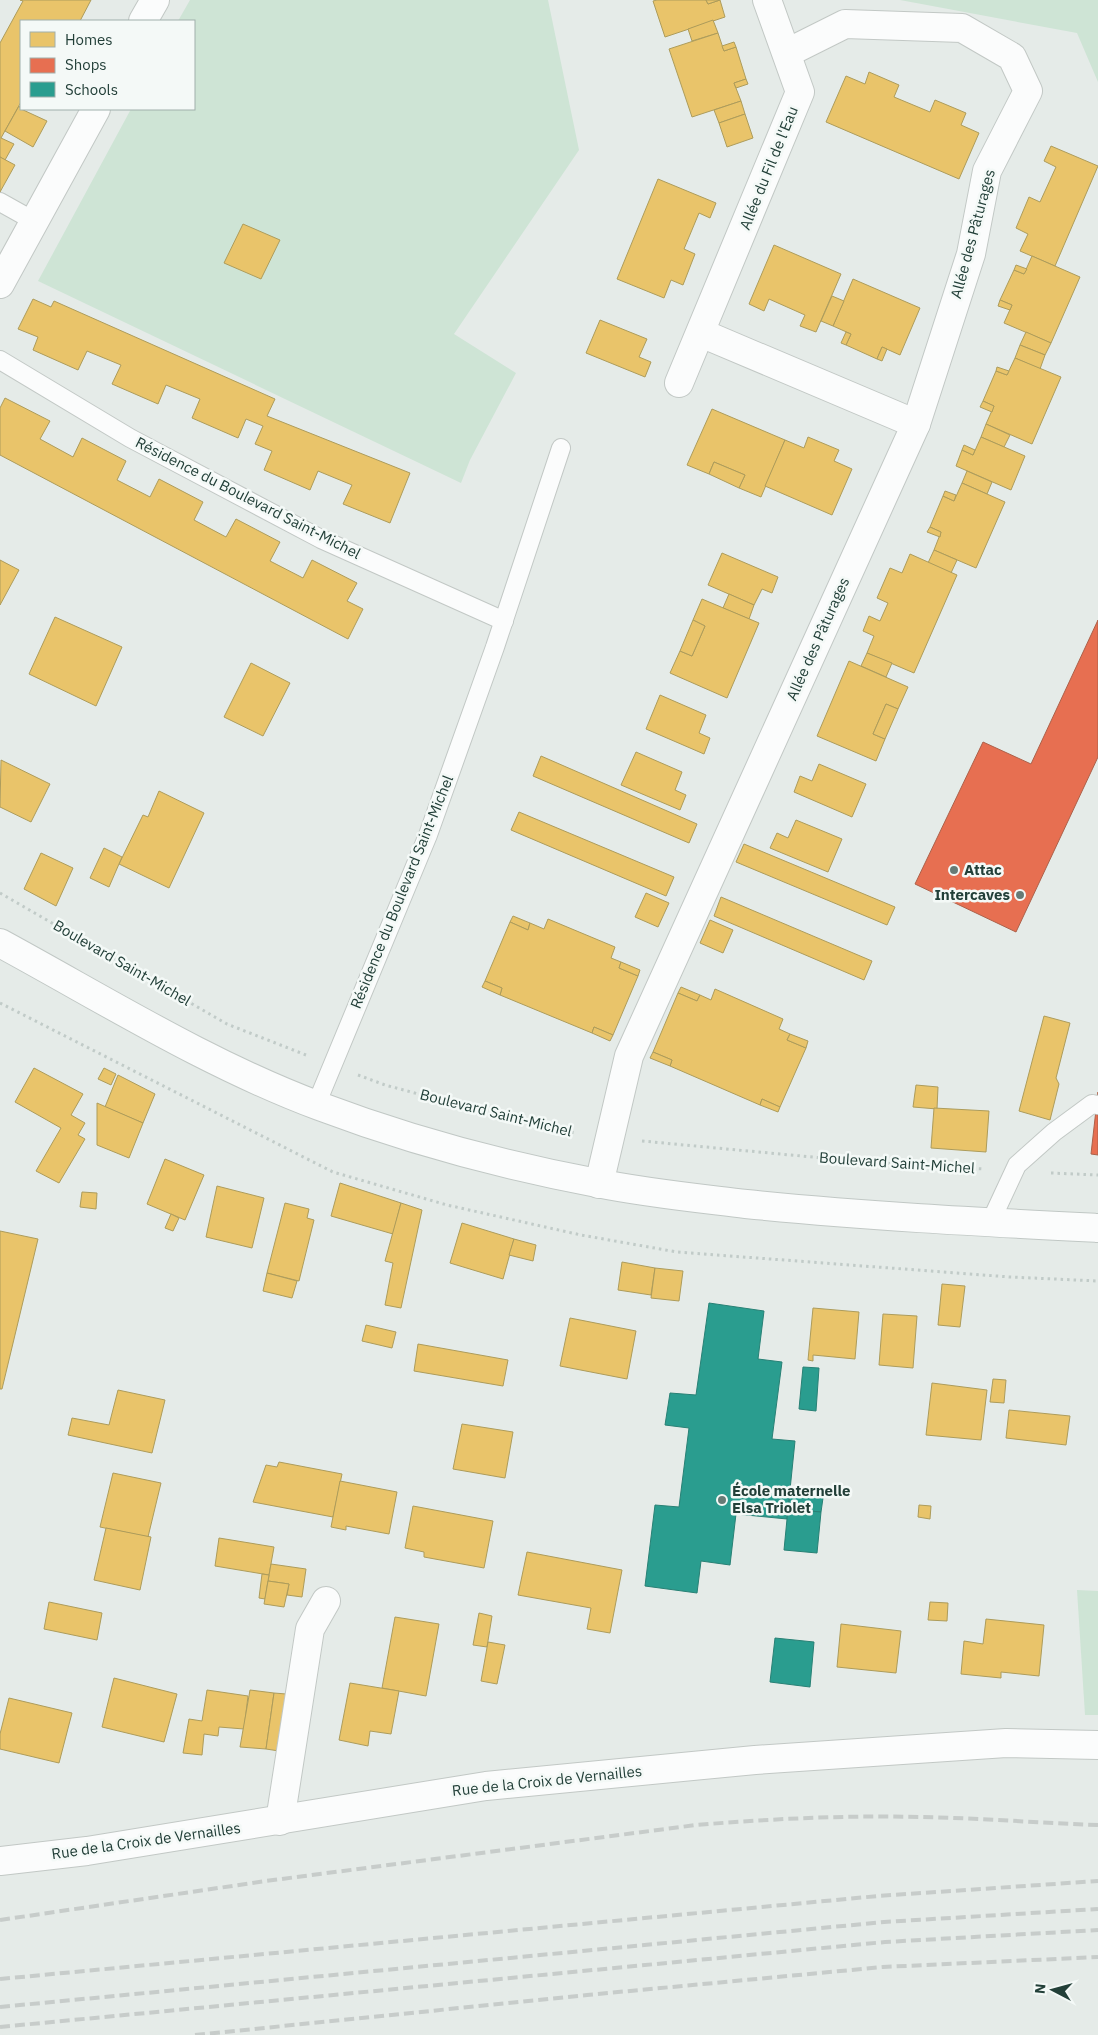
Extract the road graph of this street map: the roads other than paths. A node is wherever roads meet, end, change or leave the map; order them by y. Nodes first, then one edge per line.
1 (155, 0) edge
2 (767, 0) edge
3 (144, 20) edge
4 (787, 54) junction
5 (95, 110) edge
6 (0, 202) edge
7 (34, 221) junction
8 (0, 284) edge
9 (701, 334) junction
10 (0, 360) edge
11 (679, 383) dead end
12 (916, 424) junction
13 (561, 448) dead end
14 (504, 621) junction
15 (0, 943) edge
16 (316, 1105) junction
17 (1098, 1105) edge
18 (599, 1184) junction
19 (990, 1222) junction
20 (1098, 1228) edge
21 (326, 1601) dead end
22 (1098, 1745) edge
23 (280, 1821) junction
24 (0, 1861) edge

1 - 3 street
2 - 4 street, Allée du Fil de l'Eau
4 - 9 street, Allée du Fil de l'Eau
4 - 12 street, Allée des Pâturages
5 - 7 street
6 - 7 lane
7 - 8 street
9 - 11 street, Allée du Fil de l'Eau
9 - 12 street
10 - 14 lane, Résidence du Boulevard Saint-Michel
12 - 18 street, Allée des Pâturages
13 - 14 lane, Résidence du Boulevard Saint-Michel
14 - 16 lane, Résidence du Boulevard Saint-Michel
15 - 16 street
16 - 18 street
17 - 19 lane
18 - 19 street
19 - 20 street
21 - 23 street
22 - 23 street, Rue de la Croix de Vernailles
23 - 24 street, Rue de la Croix de Vernailles

